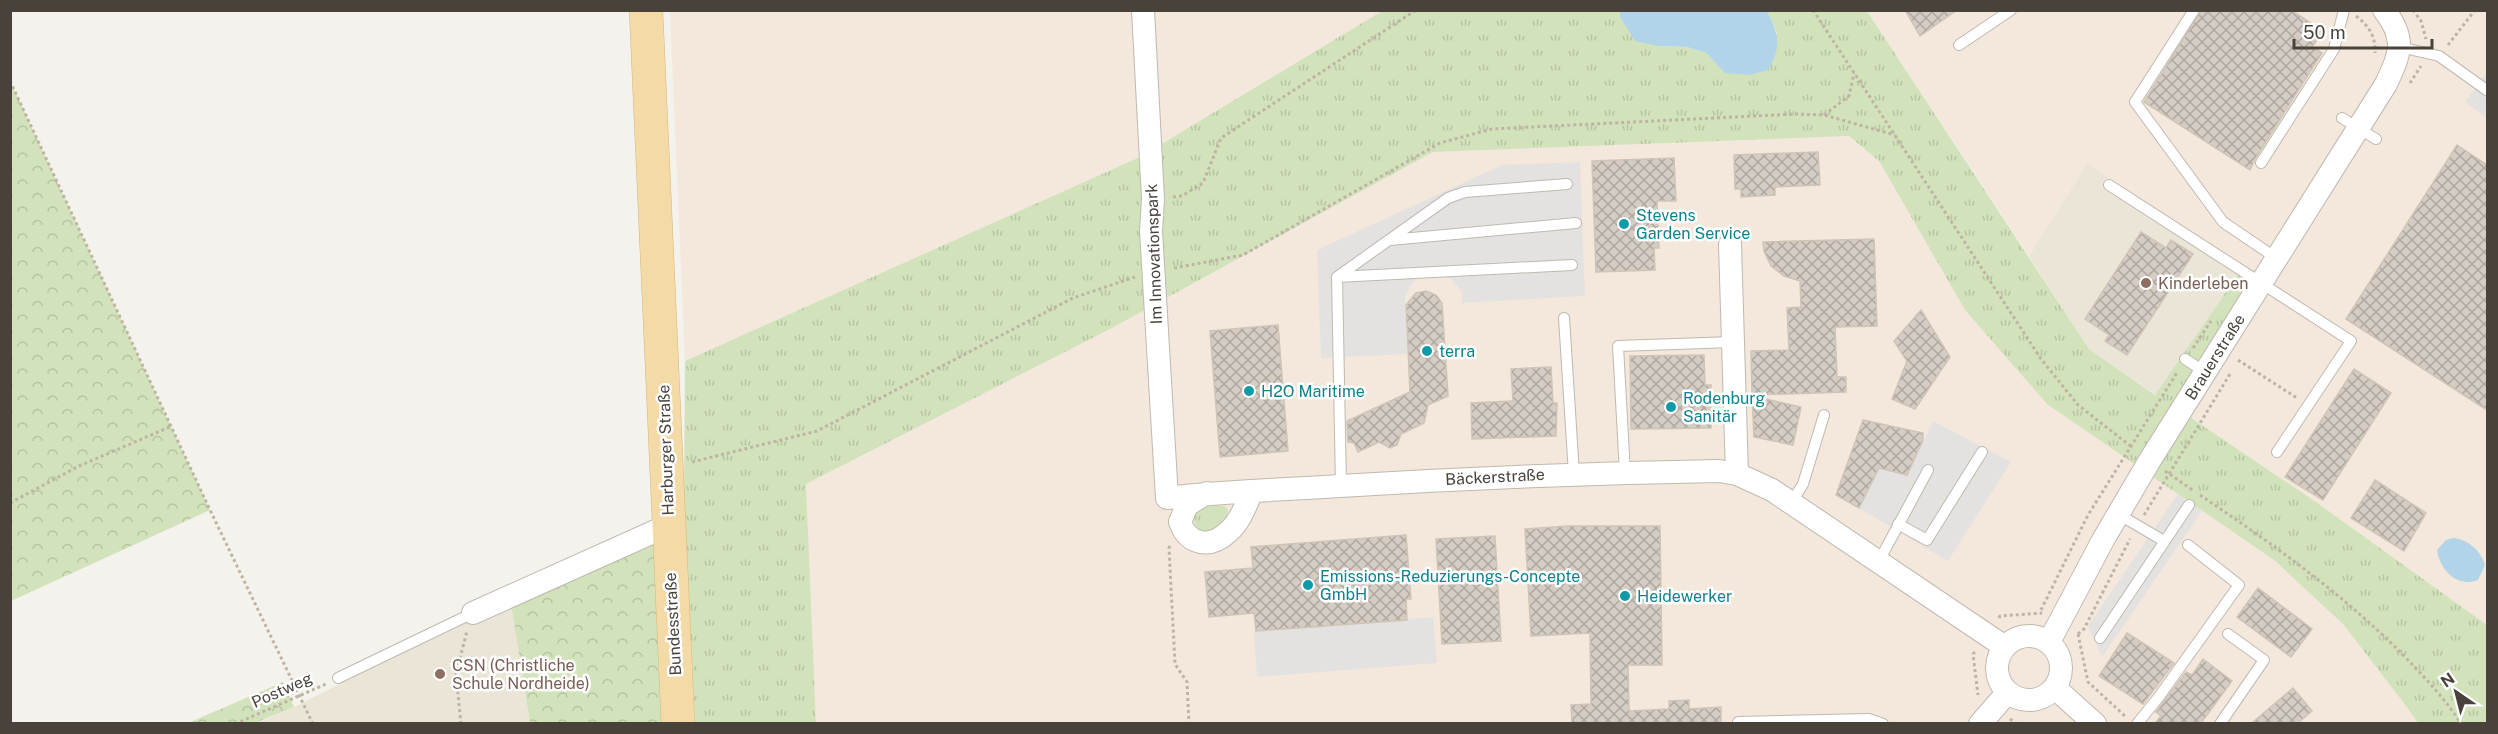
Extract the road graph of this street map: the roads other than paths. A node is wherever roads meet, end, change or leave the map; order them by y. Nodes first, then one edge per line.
1 (646, 10) edge
2 (1143, 10) edge
3 (2011, 10) edge
4 (2194, 10) edge
5 (2384, 10) edge
6 (2348, 12) edge
7 (1959, 45) dead end
8 (2400, 47) junction
9 (2487, 91) edge
10 (2261, 163) dead end
11 (1567, 184) dead end
12 (2109, 185) dead end
13 (1576, 223) dead end
14 (1390, 240) junction
15 (1730, 244) dead end
16 (2276, 258) junction
17 (1572, 265) dead end
18 (1337, 277) junction
19 (2261, 282) junction
20 (1564, 318) dead end
21 (1733, 342) junction
22 (2186, 359) road end
23 (2205, 372) junction
24 (1824, 415) dead end
25 (1982, 452) dead end
26 (2277, 452) dead end
27 (1928, 470) dead end
28 (1625, 473) junction
29 (1574, 474) junction
30 (1737, 474) junction
31 (1341, 486) junction
32 (1252, 491) junction
33 (1207, 493) junction
34 (1167, 498) joint
35 (1791, 502) junction
36 (2189, 505) dead end
37 (2128, 520) junction
38 (1898, 524) junction
39 (669, 525) junction
40 (2164, 541) junction
41 (2188, 545) dead end
42 (1879, 561) junction
43 (473, 613) joint
44 (2228, 634) dead end
45 (2100, 638) dead end
46 (2049, 642) junction
47 (2005, 647) junction
48 (338, 678) road end
49 (2055, 688) junction
50 (2007, 693) junction
51 (1738, 722) dead end
52 (678, 723) edge
53 (1883, 723) edge
54 (1980, 723) edge
55 (2095, 723) edge
56 (2134, 723) edge
57 (2220, 723) edge

1 - 39 main road, Harburger Straße
2 - 34 street, Im Innovationspark
3 - 7 lane
4 - 16 lane
5 - 8 street
6 - 10 lane
8 - 9 lane
8 - 16 street, Brauerstraße
11 - 14 lane
12 - 19 lane
13 - 14 lane
14 - 18 lane
15 - 21 street
16 - 19 street, Brauerstraße
17 - 18 lane
18 - 31 lane
19 - 23 street, Brauerstraße
19 - 26 lane
20 - 29 lane
21 - 28 lane
21 - 30 street
22 - 23 lane
23 - 37 street, Brauerstraße
24 - 35 lane
25 - 38 lane
27 - 38 lane
28 - 29 street, Bäckerstraße
28 - 30 street, Bäckerstraße
29 - 31 street, Bäckerstraße
30 - 35 street, Bäckerstraße
31 - 32 street, Bäckerstraße
32 - 33 street, Bäckerstraße
32 - 33 street
33 - 34 street, Bäckerstraße
35 - 42 street, Bäckerstraße
36 - 40 lane
37 - 40 lane
37 - 46 street, Brauerstraße
38 - 42 lane
39 - 43 street, Harburger Straße
39 - 52 main road, Bundesstraße
40 - 45 lane
41 - 56 lane
42 - 47 street, Bäckerstraße
43 - 48 lane, Harburger Straße
44 - 57 lane
46 - 47 street
46 - 49 street
47 - 50 street
49 - 50 street
49 - 55 street
50 - 54 street
51 - 53 lane

